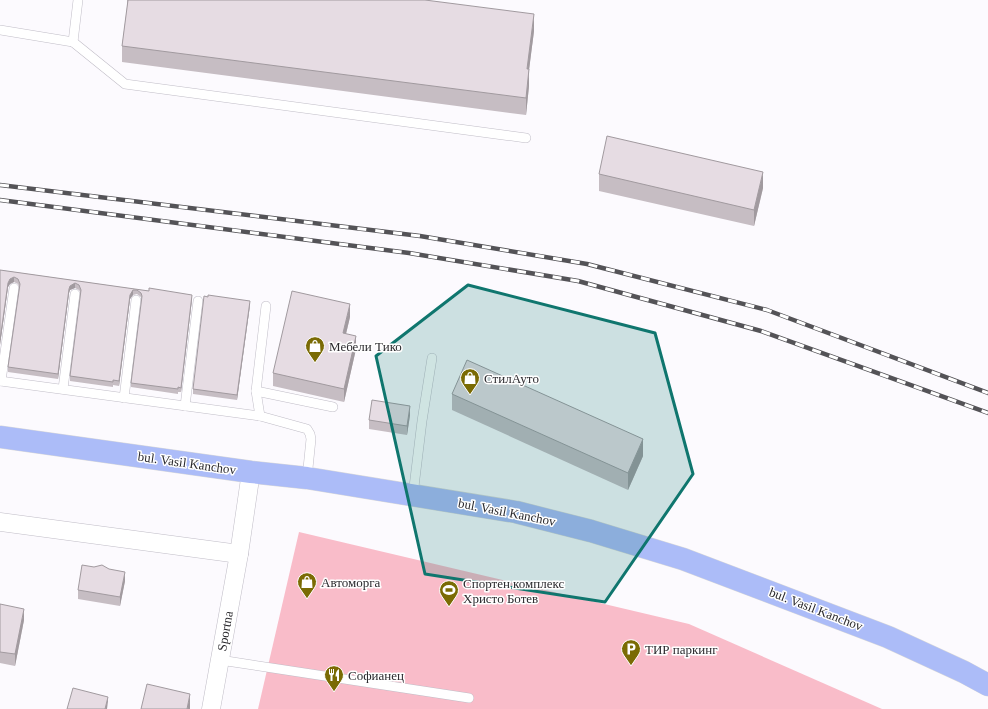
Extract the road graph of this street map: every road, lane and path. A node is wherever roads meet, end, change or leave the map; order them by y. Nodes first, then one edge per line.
1 (78, 0) edge
2 (0, 30) edge
3 (73, 42) junction
4 (526, 138) dead end
5 (14, 288) dead end
6 (75, 294) dead end
7 (136, 300) dead end
8 (198, 301) dead end
9 (266, 306) dead end
10 (432, 358) dead end
11 (0, 381) edge
12 (63, 389) junction
13 (256, 392) junction
14 (124, 398) junction
15 (185, 406) junction
16 (333, 407) dead end
17 (260, 416) junction
18 (0, 437) edge
19 (251, 472) junction
20 (307, 478) junction
21 (413, 495) junction
22 (0, 522) edge
23 (239, 554) junction
24 (220, 660) junction
25 (988, 685) edge
26 (469, 698) dead end
27 (211, 709) edge

1 - 3 lane
2 - 3 lane
3 - 4 lane
5 - 11 lane
6 - 12 lane
7 - 14 lane
8 - 15 lane
9 - 13 lane
10 - 21 lane
11 - 12 lane
12 - 14 lane
13 - 16 lane
13 - 17 lane
14 - 15 lane
15 - 17 lane
17 - 20 lane
18 - 19 main road, bul. Vasil Kanchov
19 - 20 main road, bul. Vasil Kanchov
19 - 23 street, Sportna
20 - 21 main road, bul. Vasil Kanchov
21 - 25 main road, bul. Vasil Kanchov
22 - 23 street
23 - 24 street, Sportna
24 - 26 lane
24 - 27 street, Sportna

